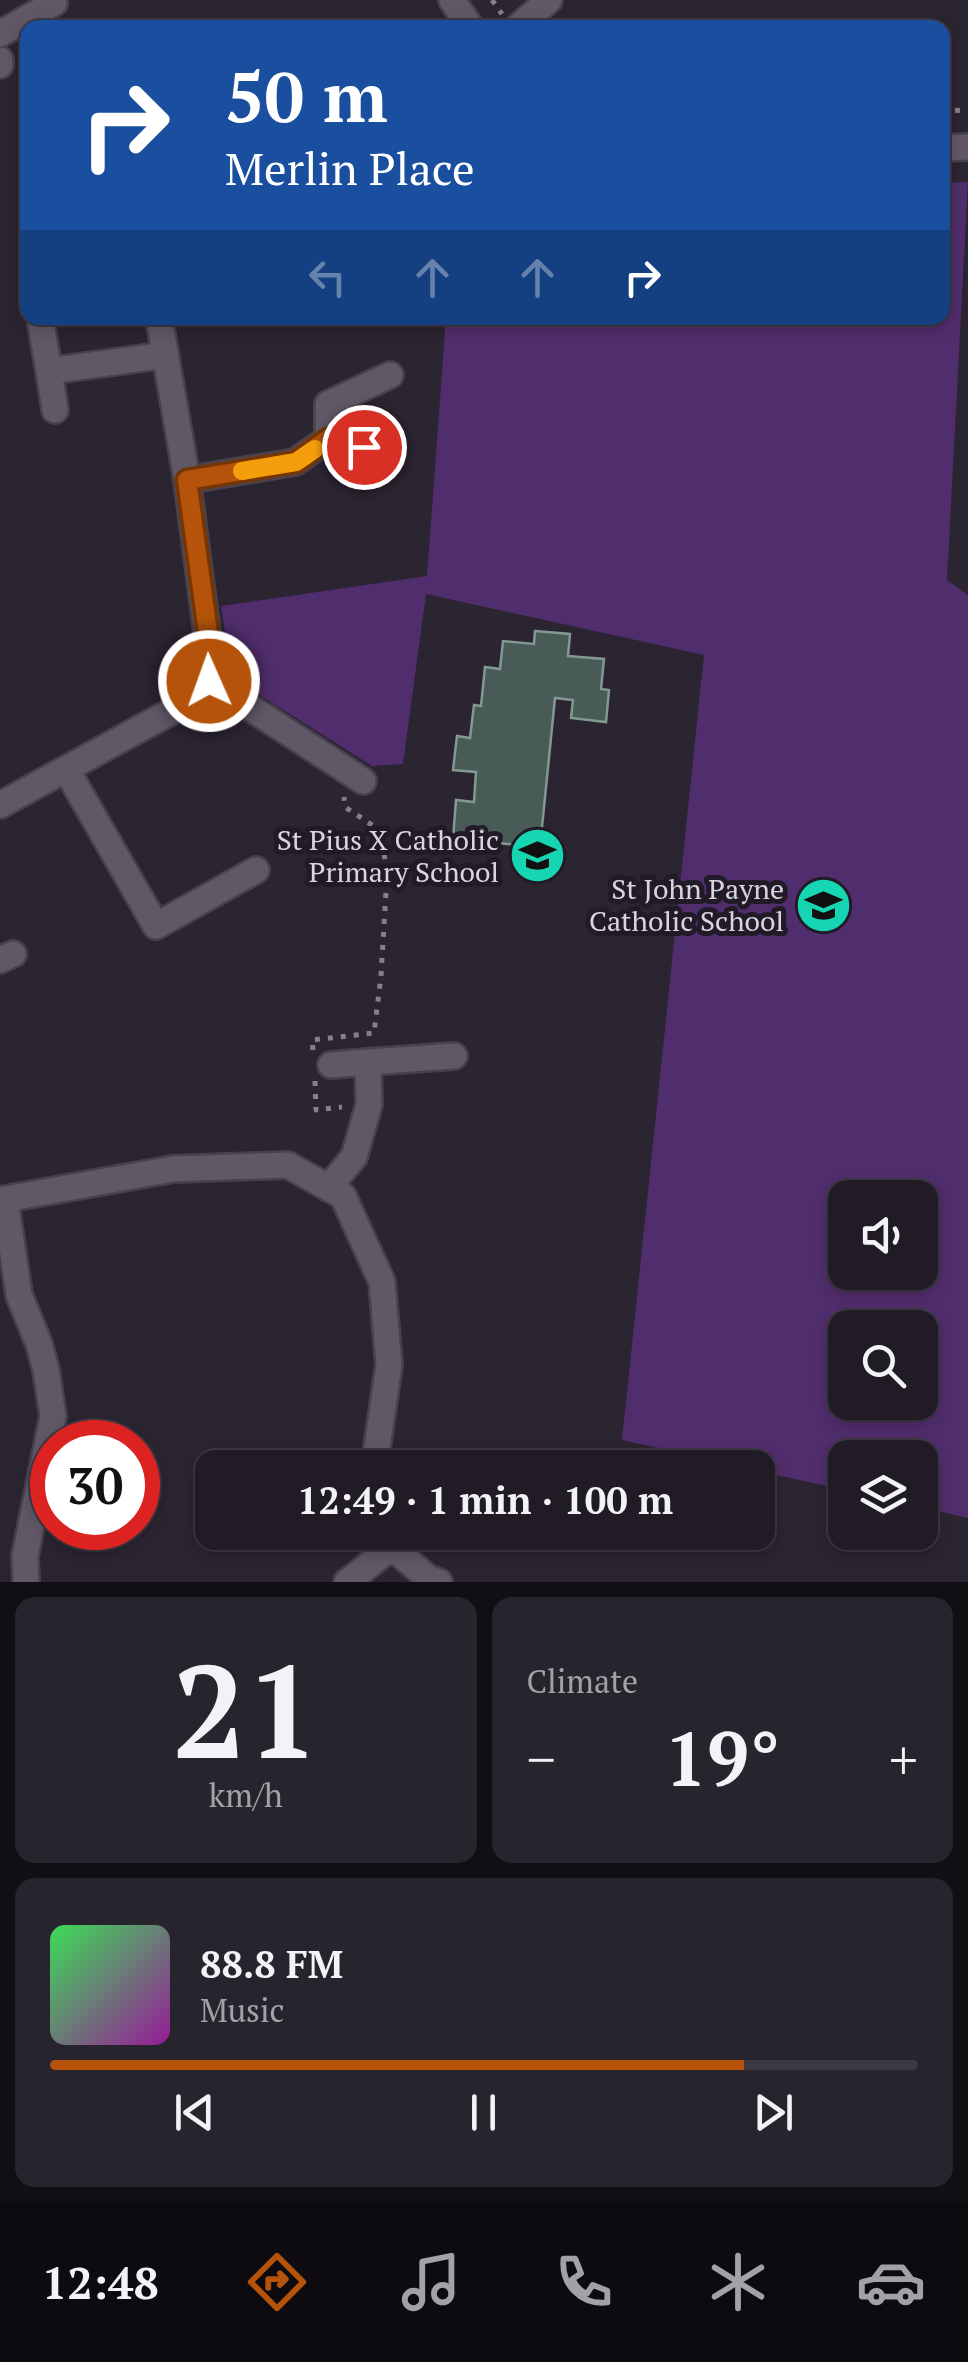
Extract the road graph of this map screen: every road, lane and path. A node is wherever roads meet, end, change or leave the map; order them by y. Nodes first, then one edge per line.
1 (549, 0) edge
2 (57, 10) edge
3 (33, 20) edge
4 (526, 20) edge
5 (41, 325) edge
6 (159, 325) edge
7 (165, 355) junction
8 (49, 371) junction
9 (390, 376) dead end
10 (55, 410) dead end
11 (328, 439) junction
12 (364, 447) dead end
13 (187, 480) junction
14 (209, 681) junction
15 (340, 765) junction
16 (66, 769) junction
17 (364, 780) dead end
18 (0, 805) edge
19 (256, 870) dead end
20 (454, 1056) dead end
21 (368, 1062) junction
22 (320, 1066) junction
23 (370, 1104) junction
24 (328, 1188) junction
25 (2, 1199) edge
26 (377, 1450) edge
27 (379, 1550) edge
28 (399, 1550) edge
29 (26, 1582) edge
30 (347, 1582) edge
31 (439, 1582) edge

1 - 4 street
2 - 3 street
5 - 8 street
6 - 7 street
7 - 8 street
7 - 13 street
8 - 10 street
9 - 11 street
11 - 12 street
11 - 13 street
13 - 14 street
14 - 15 street
14 - 16 street
15 - 17 street
15 - 22 path
16 - 18 street
16 - 19 street
20 - 21 street
21 - 22 street
21 - 23 street
22 - 23 path
23 - 24 street
24 - 25 street
24 - 26 street
25 - 29 street
27 - 30 street
28 - 31 street

